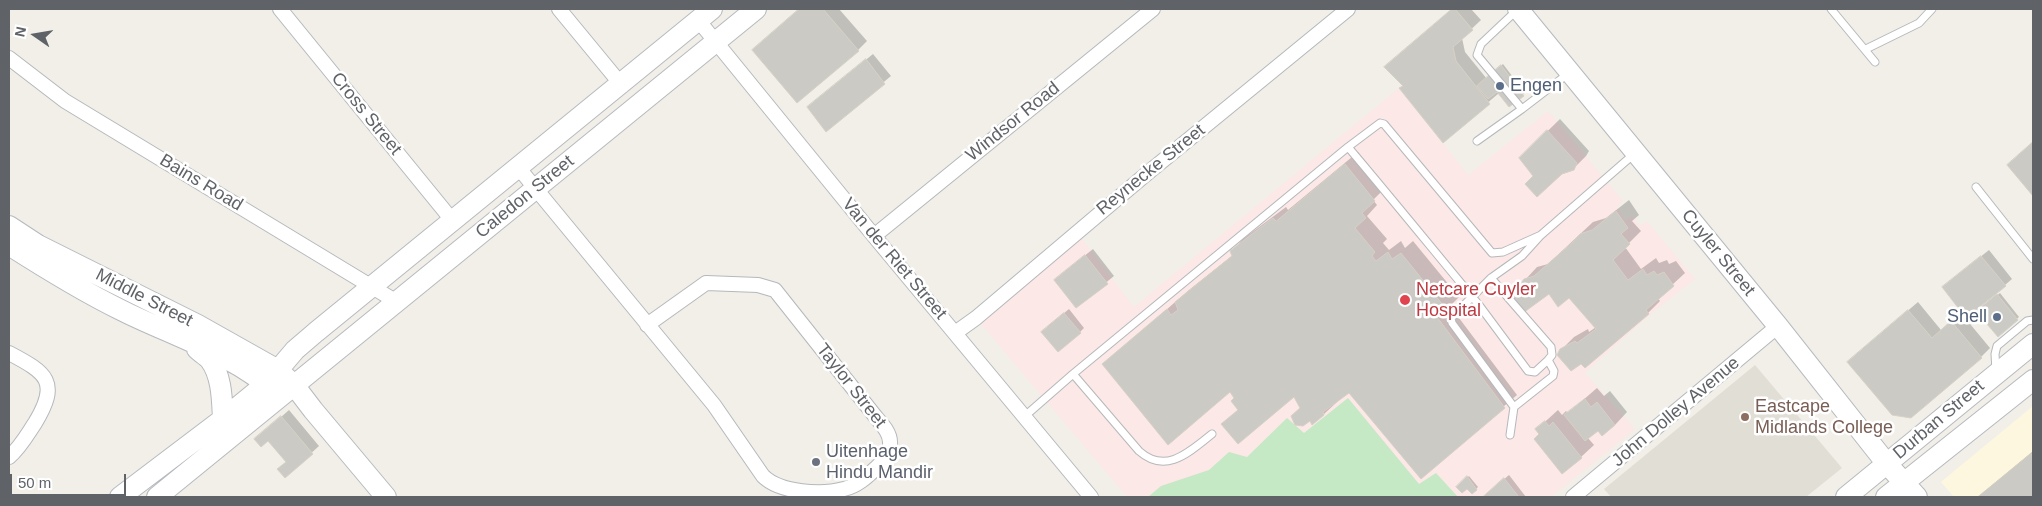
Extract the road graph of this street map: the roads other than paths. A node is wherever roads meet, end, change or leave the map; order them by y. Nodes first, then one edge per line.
1 (280, 9) edge
2 (559, 9) edge
3 (756, 9) edge
4 (1153, 9) edge
5 (1348, 9) edge
6 (1518, 9) edge
7 (1831, 9) edge
8 (1932, 9) edge
9 (705, 14) edge
10 (715, 42) junction
11 (1866, 49) junction
12 (9, 58) edge
13 (1876, 62) dead end
14 (1570, 72) junction
15 (620, 83) junction
16 (1522, 109) junction
17 (1477, 141) dead end
18 (1348, 146) junction
19 (1636, 152) junction
20 (516, 166) junction
21 (1976, 187) dead end
22 (535, 189) junction
23 (452, 220) junction
24 (9, 226) edge
25 (1541, 235) junction
26 (874, 236) junction
27 (9, 245) edge
28 (2033, 259) edge
29 (1492, 278) junction
30 (372, 286) junction
31 (1473, 297) junction
32 (398, 302) junction
33 (2033, 320) edge
34 (647, 325) junction
35 (1778, 326) junction
36 (955, 333) junction
37 (184, 339) junction
38 (2033, 344) edge
39 (9, 353) edge
40 (1548, 360) junction
41 (1073, 374) junction
42 (1996, 374) junction
43 (2033, 380) edge
44 (274, 384) junction
45 (294, 385) junction
46 (1514, 407) junction
47 (313, 410) junction
48 (1025, 416) junction
49 (223, 419) junction
50 (1212, 434) dead end
51 (1510, 435) dead end
52 (9, 457) edge
53 (1887, 464) junction
54 (1911, 490) edge
55 (120, 497) edge
56 (157, 497) edge
57 (386, 497) edge
58 (1091, 497) edge
59 (1573, 497) edge
60 (1846, 497) edge
61 (1886, 497) edge

1 - 23 street, Cross Street
2 - 15 street
3 - 10 main road, Caledon Street
4 - 26 street, Windsor Road
5 - 36 street, Reynecke Street
6 - 14 main road, Cuyler Street
6 - 16 lane
7 - 11 lane
8 - 11 lane
9 - 10 street, Van der Riet Street
9 - 15 main road, Caledon Street
10 - 22 main road, Caledon Street
10 - 26 street, Van der Riet Street
11 - 13 lane
12 - 30 street, Bains Road
14 - 16 lane
14 - 19 main road, Cuyler Street
15 - 20 main road, Caledon Street
16 - 17 lane
18 - 25 lane
18 - 31 lane
18 - 41 lane
19 - 25 lane
19 - 35 main road, Cuyler Street
20 - 22 street, Taylor Street
20 - 23 main road, Caledon Street
21 - 28 lane
22 - 32 main road, Caledon Street
22 - 34 street, Taylor Street
23 - 30 main road, Caledon Street
24 - 44 main road, Middle Street
25 - 29 lane
26 - 36 street, Van der Riet Street
27 - 37 main road, Middle Street
29 - 31 lane
29 - 40 lane
30 - 32 street, Bains Road
30 - 44 main road, Caledon Street
31 - 40 lane
31 - 46 lane
32 - 45 main road, Caledon Street
33 - 42 lane
34 - 34 street, Taylor Street
35 - 53 main road, Cuyler Street
35 - 59 street, John Dolley Avenue
36 - 48 street, Van der Riet Street
37 - 44 main road, Middle Street
37 - 49 main road
38 - 42 main road, Durban Street
39 - 52 street
40 - 46 lane
41 - 48 lane
41 - 50 lane
42 - 53 main road, Durban Street
43 - 54 main road, Durban Street
44 - 45 main road, Caledon Street
44 - 47 main road
44 - 49 main road
44 - 56 main road
45 - 47 main road
46 - 51 lane
47 - 57 main road
48 - 58 street, Van der Riet Street
49 - 55 main road
53 - 54 main road, Cuyler Street
53 - 60 main road, Durban Street
54 - 61 main road, Durban Street

